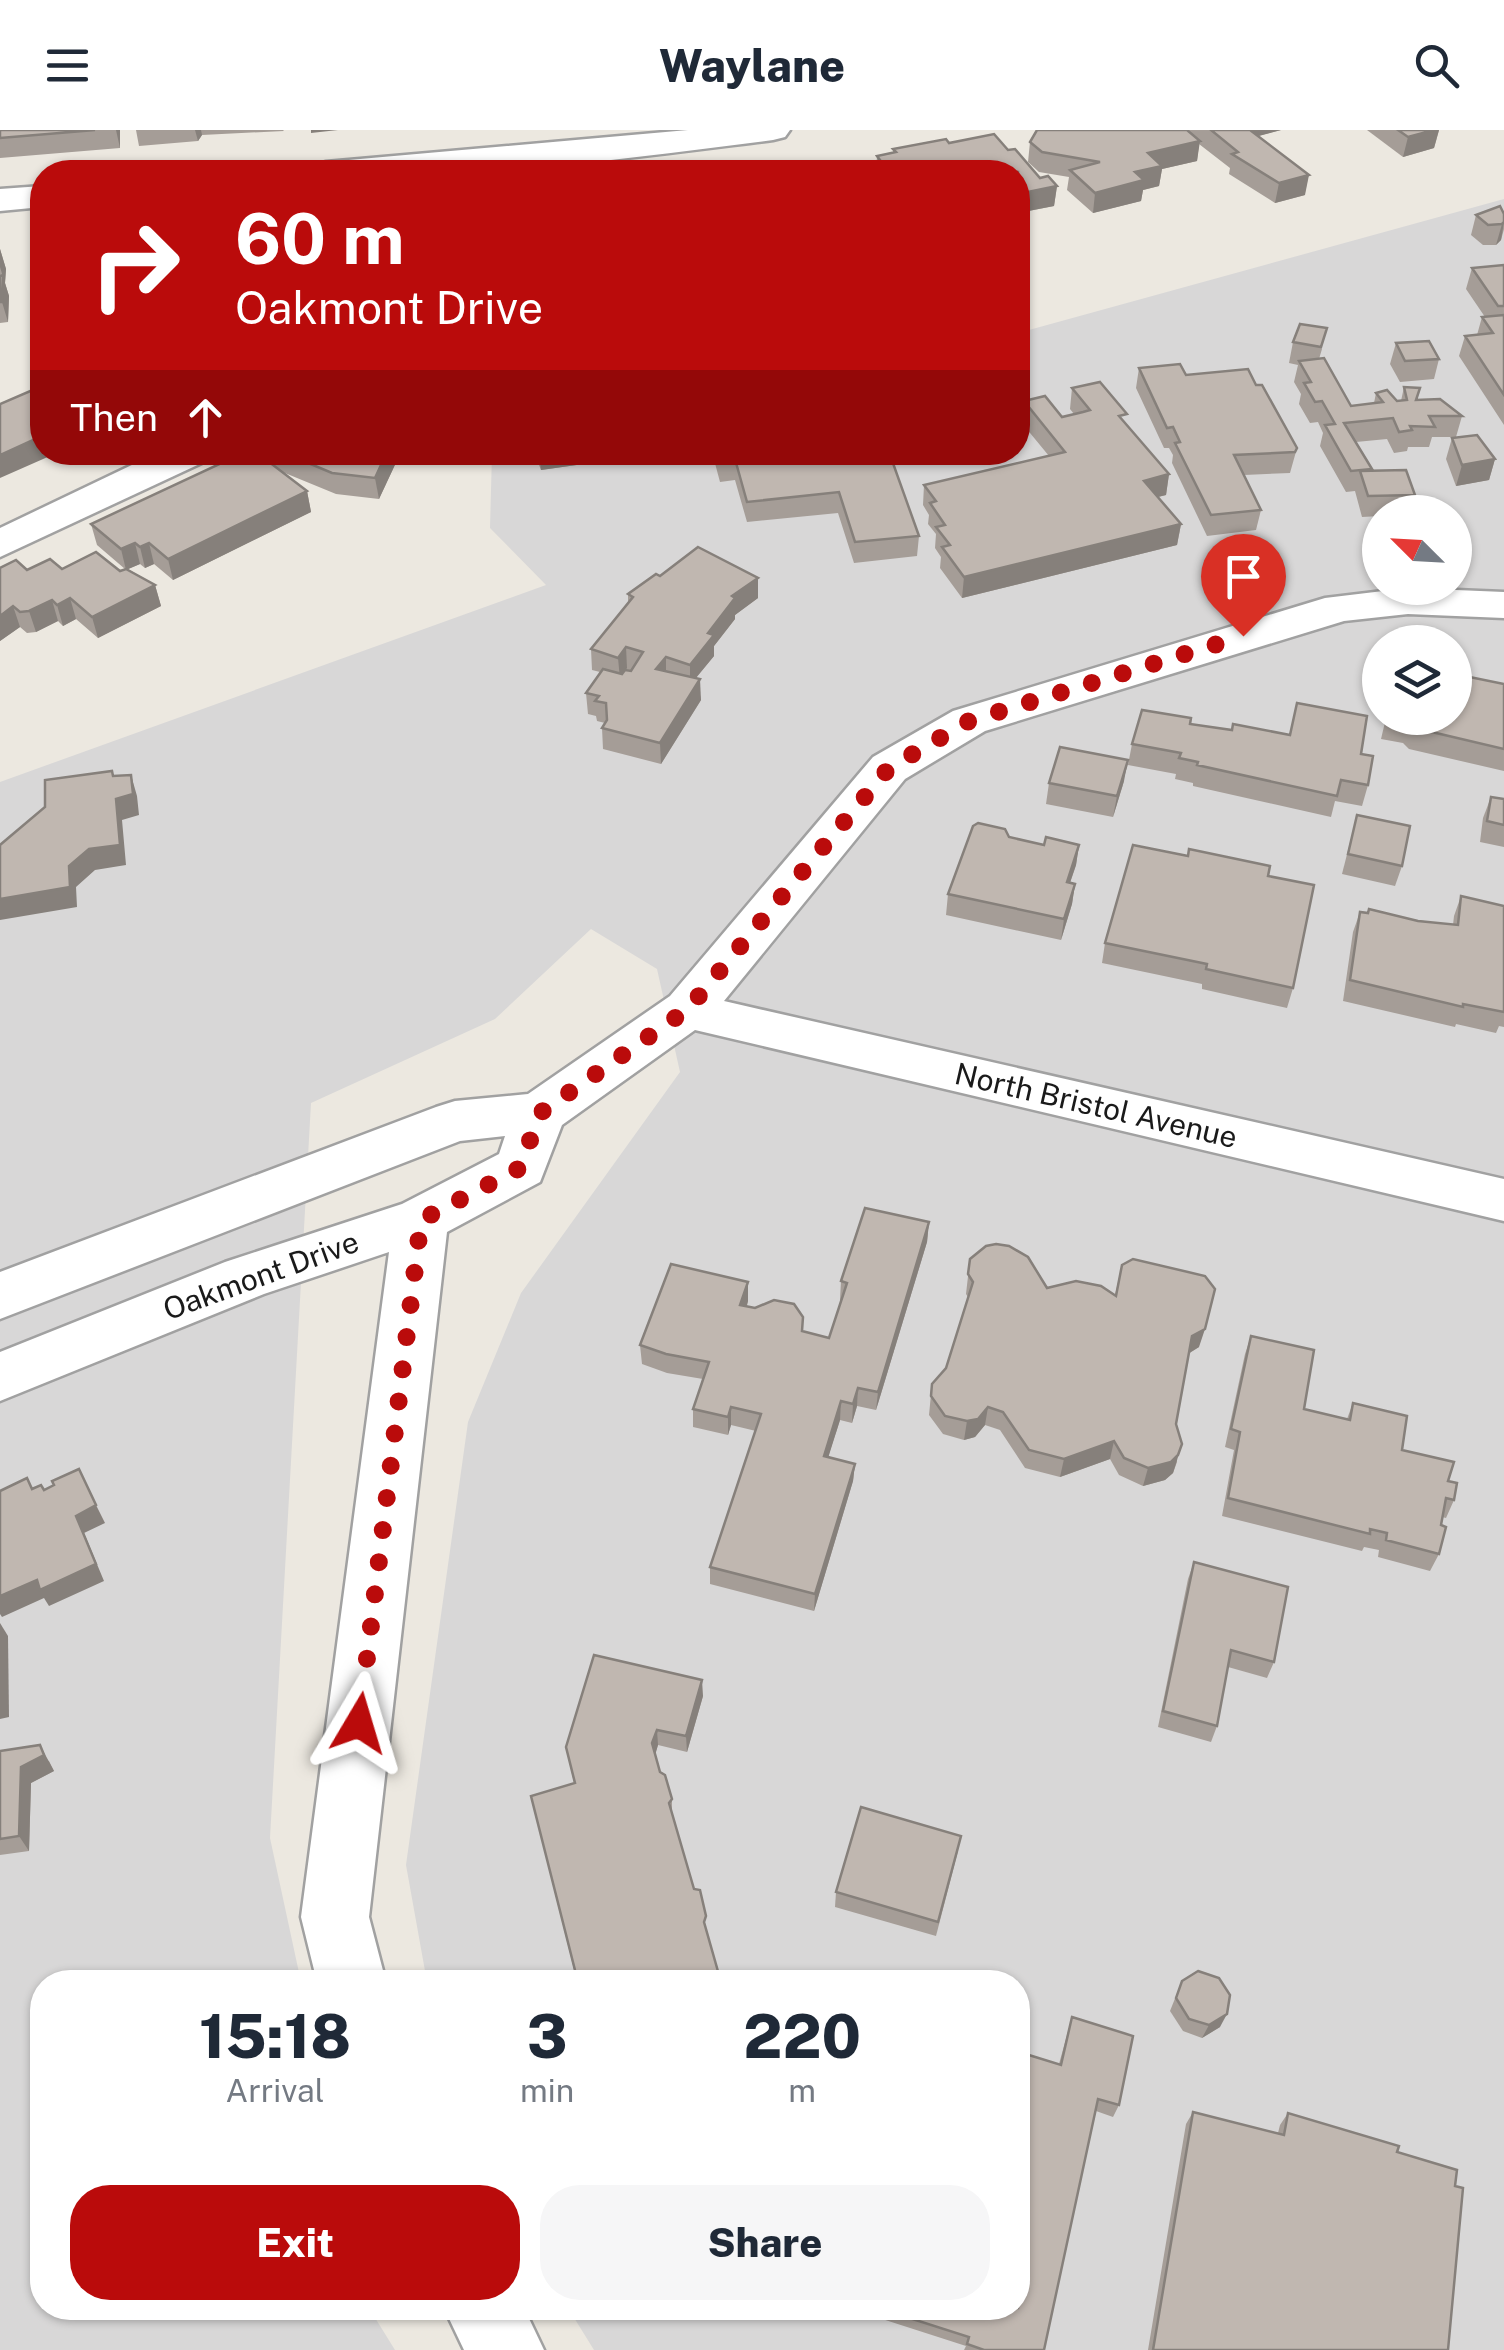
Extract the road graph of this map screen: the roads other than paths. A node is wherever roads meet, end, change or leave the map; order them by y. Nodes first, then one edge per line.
1 (773, 130) edge
2 (468, 160) edge
3 (30, 197) edge
4 (0, 200) edge
5 (165, 465) edge
6 (0, 544) edge
7 (1504, 605) edge
8 (688, 1009) junction
9 (540, 1113) junction
10 (1504, 1200) edge
11 (421, 1220) junction
12 (0, 1296) edge
13 (0, 1377) edge
14 (348, 1970) edge
15 (489, 2320) edge
16 (506, 2350) edge

1 - 2 street
3 - 4 street
5 - 6 street
7 - 8 street
8 - 9 street
8 - 10 street, North Bristol Avenue
9 - 11 street, Oakmont Drive
9 - 12 street
11 - 13 street, Oakmont Drive
11 - 14 street
15 - 16 street

